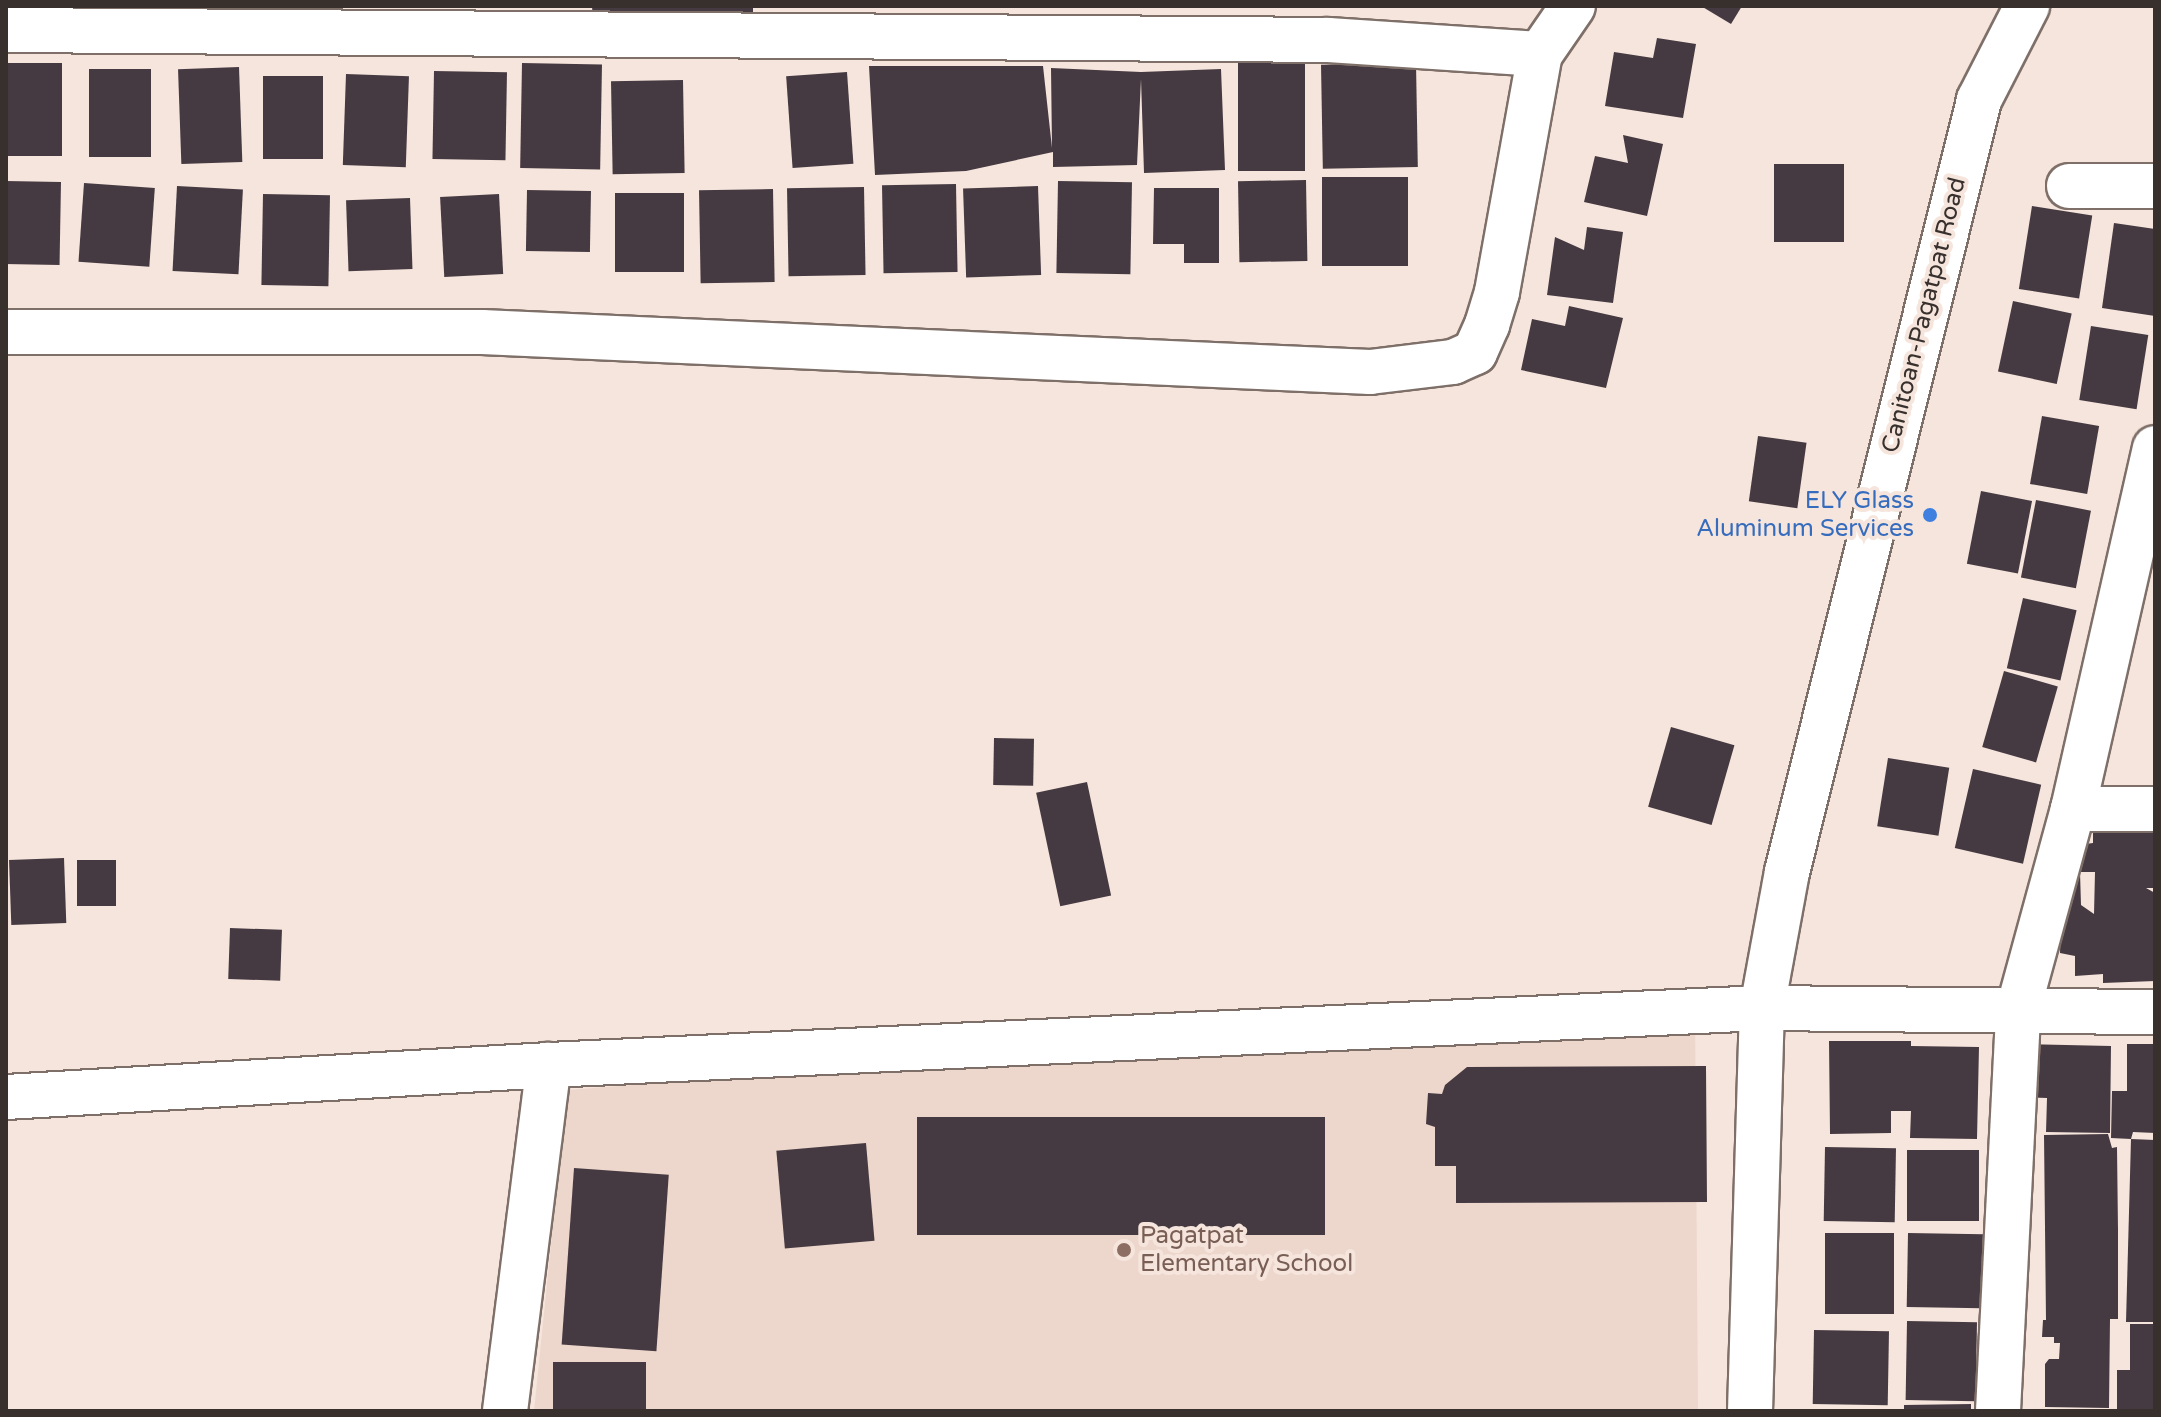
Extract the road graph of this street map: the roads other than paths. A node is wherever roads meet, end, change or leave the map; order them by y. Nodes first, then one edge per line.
1 (1573, 6) edge
2 (2027, 6) edge
3 (6, 30) edge
4 (1540, 54) junction
5 (2069, 186) dead end
6 (2155, 186) edge
7 (6, 332) edge
8 (2155, 448) edge
9 (2139, 588) edge
10 (2073, 809) junction
11 (2155, 809) edge
12 (1762, 1008) junction
13 (2018, 1010) junction
14 (2155, 1012) edge
15 (549, 1065) junction
16 (6, 1097) edge
17 (505, 1411) edge
18 (1750, 1411) edge
19 (1998, 1411) edge

1 - 4 street
2 - 12 street, Canitoan-Pagatpat Road
3 - 4 street
4 - 7 street
5 - 6 street
8 - 9 street
9 - 10 street
10 - 11 street
10 - 13 street
12 - 13 street
12 - 15 street
12 - 18 street, Canitoan-Pagatpat Road
13 - 14 street
13 - 19 street
15 - 16 street
15 - 17 street

